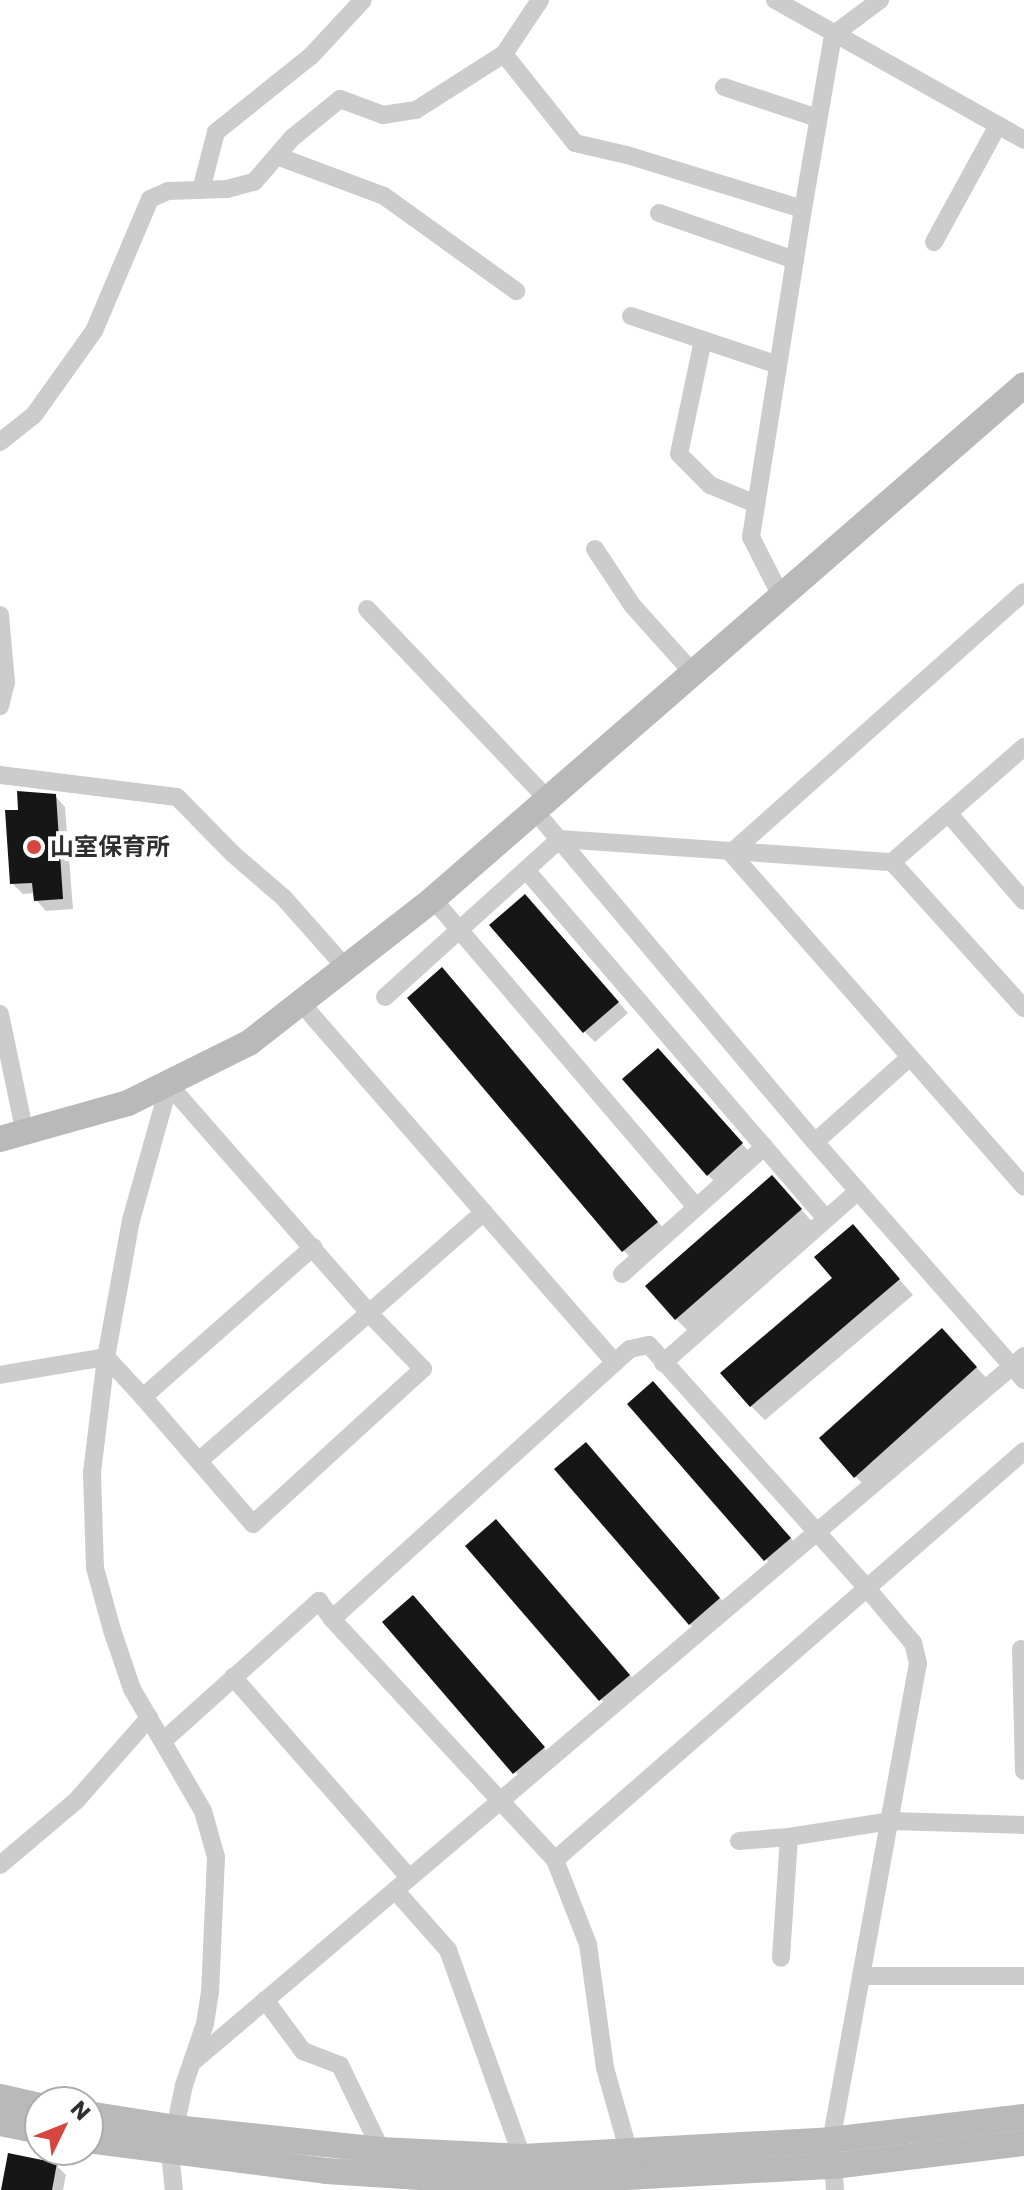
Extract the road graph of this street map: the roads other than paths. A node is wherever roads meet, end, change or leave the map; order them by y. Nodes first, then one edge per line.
1 (363, 0) edge
2 (540, 0) edge
3 (775, 0) edge
4 (880, 0) edge
5 (833, 35) junction
6 (504, 54) junction
7 (724, 87) dead end
8 (818, 118) junction
9 (998, 125) junction
10 (1024, 140) edge
11 (277, 156) junction
12 (201, 190) junction
13 (803, 209) junction
14 (659, 213) dead end
15 (934, 242) dead end
16 (795, 260) junction
17 (516, 291) dead end
18 (631, 316) dead end
19 (703, 340) junction
20 (778, 365) junction
21 (1024, 385) edge
22 (0, 442) edge
23 (756, 504) junction
24 (595, 549) dead end
25 (1024, 592) edge
26 (781, 596) junction
27 (367, 609) dead end
28 (0, 615) edge
29 (693, 673) junction
30 (0, 706) edge
31 (1024, 747) edge
32 (0, 775) edge
33 (541, 805) junction
34 (948, 813) junction
35 (560, 839) junction
36 (731, 853) junction
37 (892, 862) junction
38 (526, 870) junction
39 (433, 899) junction
40 (1024, 901) edge
41 (461, 930) junction
42 (346, 968) junction
43 (385, 997) dead end
44 (302, 1004) junction
45 (1024, 1008) edge
46 (0, 1014) edge
47 (910, 1057) junction
48 (169, 1085) junction
49 (13, 1137) edge
50 (815, 1142) junction
51 (764, 1147) junction
52 (1024, 1187) edge
53 (858, 1191) junction
54 (696, 1207) junction
55 (484, 1212) junction
56 (826, 1219) junction
57 (313, 1247) junction
58 (622, 1274) dead end
59 (369, 1313) junction
60 (106, 1357) junction
61 (615, 1363) junction
62 (663, 1363) junction
63 (1020, 1368) edge
64 (0, 1375) edge
65 (143, 1397) junction
66 (1024, 1451) edge
67 (199, 1461) junction
68 (815, 1531) junction
69 (865, 1586) junction
70 (332, 1619) junction
71 (1021, 1649) dead end
72 (233, 1677) junction
73 (149, 1718) junction
74 (163, 1741) junction
75 (1024, 1771) edge
76 (498, 1801) junction
77 (890, 1821) junction
78 (1024, 1825) edge
79 (789, 1837) junction
80 (739, 1841) dead end
81 (555, 1860) junction
82 (0, 1865) edge
83 (402, 1884) junction
84 (781, 1958) dead end
85 (861, 1976) junction
86 (1024, 1976) edge
87 (265, 2000) junction
88 (194, 2061) junction
89 (0, 2097) edge
90 (24, 2102) edge
91 (1024, 2117) edge
92 (104, 2119) edge
93 (0, 2123) edge
94 (24, 2128) edge
95 (104, 2140) edge
96 (172, 2140) junction
97 (1024, 2143) edge
98 (381, 2150) junction
99 (629, 2153) junction
100 (522, 2157) junction
101 (833, 2165) edge
102 (174, 2190) edge

1 - 12 street
2 - 6 street
3 - 5 street
4 - 5 street
5 - 8 street
5 - 9 street
6 - 11 street
6 - 13 street
7 - 8 street
8 - 13 street
9 - 10 street
9 - 15 street
11 - 12 street
11 - 17 street
12 - 22 street
13 - 16 street
14 - 16 street
16 - 20 street
18 - 19 street
19 - 20 street
19 - 23 street
20 - 23 street
21 - 26 street
23 - 26 street
24 - 29 street
25 - 36 street
26 - 29 street
27 - 33 street
28 - 30 street
29 - 33 street
31 - 34 street
32 - 42 street
33 - 35 street
33 - 39 street
34 - 37 street
34 - 40 street
35 - 36 street
35 - 38 street
35 - 50 street
36 - 37 street
36 - 47 street
37 - 45 street
38 - 41 street
38 - 51 street
39 - 41 street
39 - 42 street
41 - 43 street
41 - 54 street
42 - 44 street
44 - 48 street
44 - 55 street
46 - 49 street
47 - 50 street
47 - 52 street
48 - 49 street
48 - 57 street
48 - 60 street
50 - 53 street
51 - 54 street
51 - 56 street
53 - 56 street
53 - 63 street
54 - 58 street
55 - 59 street
55 - 61 street
56 - 62 street
57 - 59 street
57 - 65 street
59 - 67 street
59 - 67 street
60 - 64 street
60 - 65 street
60 - 73 street
61 - 62 street
61 - 70 street
62 - 68 street
63 - 68 street
65 - 67 street
66 - 69 street
68 - 69 street
68 - 76 street
69 - 77 street
69 - 81 street
70 - 72 street
70 - 76 street
71 - 75 street
72 - 74 street
72 - 83 street
73 - 74 street
73 - 82 street
74 - 88 street
76 - 81 street
76 - 83 street
77 - 78 street
77 - 79 street
77 - 85 street
79 - 80 street
79 - 84 street
81 - 99 street
83 - 87 street
83 - 100 street
85 - 86 street
85 - 101 street
87 - 88 street
87 - 98 street
88 - 96 street
89 - 90 street
91 - 101 street
92 - 96 street
93 - 94 street
95 - 96 street
96 - 98 street
96 - 101 street
96 - 102 street
97 - 101 street
98 - 100 street
99 - 100 street
99 - 101 street

